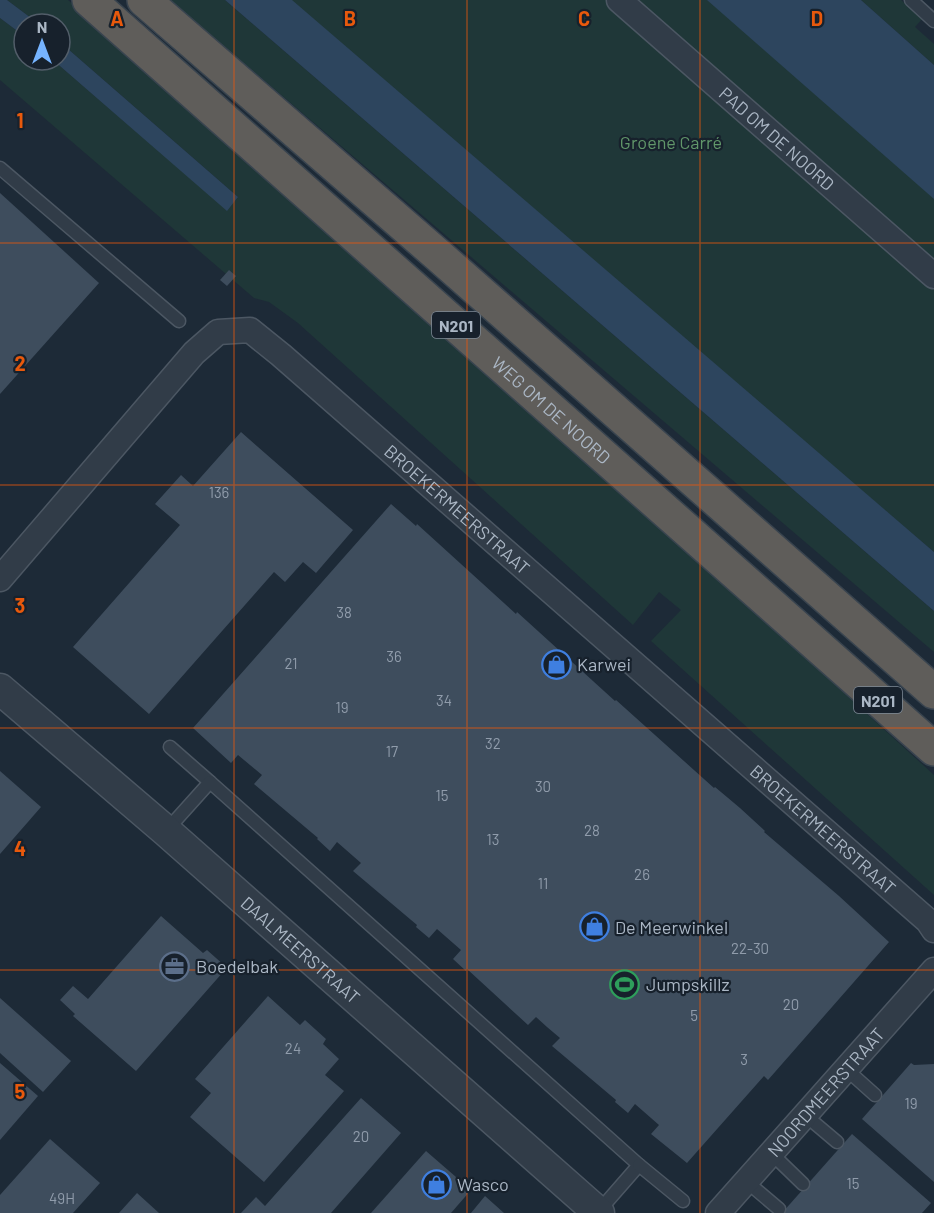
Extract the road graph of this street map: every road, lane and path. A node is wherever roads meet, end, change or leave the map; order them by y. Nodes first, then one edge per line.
1 (89, 0) edge
2 (144, 0) edge
3 (619, 0) edge
4 (911, 0) edge
5 (934, 21) edge
6 (0, 168) edge
7 (934, 276) edge
8 (179, 321) dead end
9 (0, 579) edge
10 (0, 689) edge
11 (934, 692) edge
12 (170, 747) dead end
13 (934, 749) edge
14 (210, 782) junction
15 (166, 831) junction
16 (934, 930) edge
17 (930, 982) edge
18 (846, 1069) junction
19 (875, 1095) dead end
20 (805, 1115) junction
21 (837, 1142) dead end
22 (771, 1154) junction
23 (639, 1165) junction
24 (746, 1181) junction
25 (803, 1184) dead end
26 (683, 1201) dead end
27 (779, 1209) dead end
28 (599, 1212) edge
29 (718, 1213) edge

1 - 13 highway, WEG OM DE NOORD / N201
2 - 11 highway, N201
3 - 7 street, PAD OM DE NOORD
4 - 5 lane
6 - 8 lane
9 - 16 street, BROEKERMEERSTRAAT
10 - 15 street, DAALMEERSTRAAT
12 - 14 lane
14 - 15 lane
14 - 23 lane
15 - 28 street, DAALMEERSTRAAT
17 - 18 street, NOORDMEERSTRAAT
18 - 19 lane
18 - 20 street, NOORDMEERSTRAAT
20 - 21 lane
20 - 22 street, NOORDMEERSTRAAT
22 - 24 street, NOORDMEERSTRAAT
22 - 25 lane
23 - 26 lane
23 - 28 lane
24 - 27 lane
24 - 29 street, NOORDMEERSTRAAT

